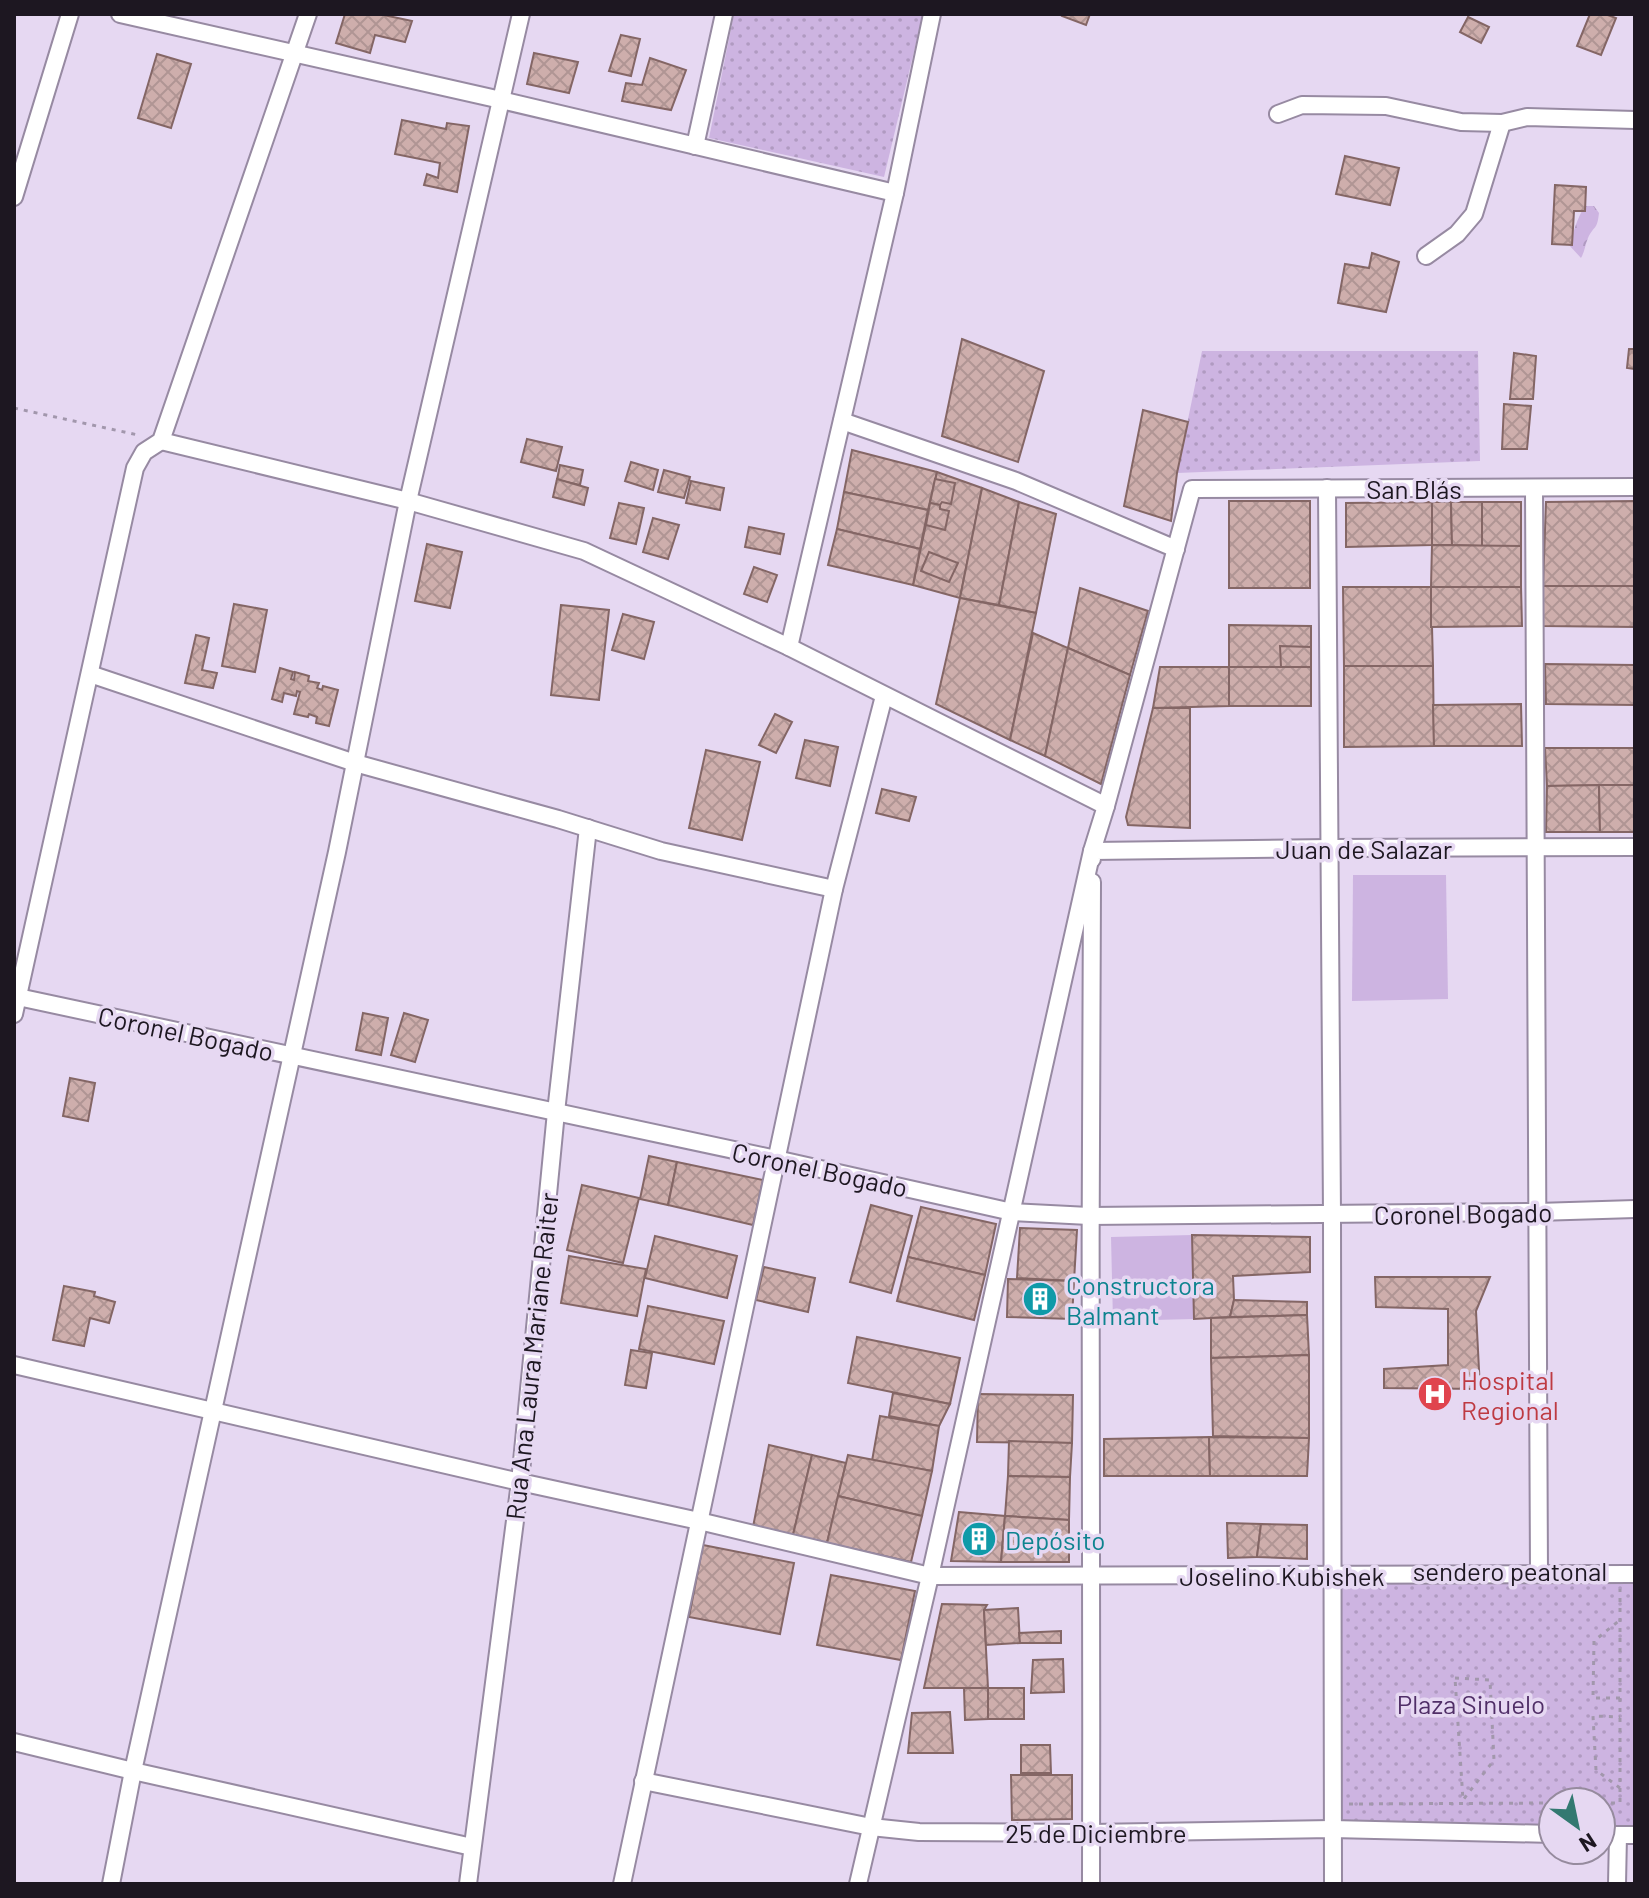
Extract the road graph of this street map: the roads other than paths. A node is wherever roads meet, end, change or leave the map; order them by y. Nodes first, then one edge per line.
1 (70, 14) edge
2 (120, 14) edge
3 (308, 14) edge
4 (521, 14) edge
5 (724, 14) edge
6 (932, 14) edge
7 (295, 53) junction
8 (501, 100) junction
9 (1278, 114) dead end
10 (1635, 120) edge
11 (1502, 123) junction
12 (695, 146) junction
13 (895, 193) junction
14 (14, 197) edge
15 (1426, 256) dead end
16 (842, 421) junction
17 (161, 441) junction
18 (1635, 487) edge
19 (1327, 488) junction
20 (1534, 488) junction
21 (408, 501) junction
22 (1176, 549) junction
23 (789, 647) junction
24 (90, 674) junction
25 (884, 696) junction
26 (355, 763) junction
27 (1106, 806) junction
28 (588, 828) junction
29 (1535, 847) junction
30 (1635, 847) edge
31 (1330, 848) junction
32 (1092, 851) junction
33 (834, 889) junction
34 (18, 997) junction
35 (14, 1014) edge
36 (292, 1056) junction
37 (556, 1112) junction
38 (776, 1159) junction
39 (1635, 1209) edge
40 (1012, 1212) junction
41 (1537, 1212) junction
42 (1332, 1214) junction
43 (1089, 1216) junction
44 (14, 1365) edge
45 (213, 1412) junction
46 (520, 1482) junction
47 (699, 1521) junction
48 (1539, 1574) junction
49 (1635, 1574) edge
50 (1332, 1575) junction
51 (930, 1576) junction
52 (1092, 1576) junction
53 (14, 1742) edge
54 (133, 1771) junction
55 (643, 1781) junction
56 (871, 1827) junction
57 (1332, 1829) junction
58 (1091, 1833) junction
59 (1537, 1834) edge
60 (1618, 1835) edge
61 (472, 1847) junction
62 (111, 1884) edge
63 (468, 1884) edge
64 (622, 1884) edge
65 (858, 1884) edge
66 (1091, 1884) edge
67 (1333, 1884) edge
68 (1617, 1884) edge

1 - 14 street
2 - 7 street
3 - 7 street
4 - 8 street
5 - 12 street
6 - 13 street
7 - 8 street
7 - 17 street
8 - 12 street
8 - 21 street
9 - 11 street
10 - 11 street
11 - 15 street
12 - 13 street
13 - 16 street
16 - 22 street
16 - 23 street
17 - 21 street
17 - 24 street
18 - 20 street, San Blás
19 - 20 street, San Blás
19 - 22 street, San Blás
19 - 31 street
20 - 29 street
21 - 23 street
21 - 26 street
22 - 27 street
23 - 25 street
24 - 26 street
24 - 34 street
25 - 27 street
25 - 33 street
26 - 28 street
26 - 36 street
27 - 32 street
28 - 33 street
28 - 37 street, Rua Ana Laura Mariane Raiter
29 - 30 street, Juan de Salazar
29 - 31 street, Juan de Salazar
29 - 41 street
31 - 32 street, Juan de Salazar
31 - 42 street
32 - 40 street
32 - 43 street
33 - 38 street
34 - 35 street
34 - 36 street, Coronel Bogado
36 - 37 street, Coronel Bogado
36 - 45 street
37 - 38 street, Coronel Bogado
37 - 46 street, Rua Ana Laura Mariane Raiter
38 - 40 street, Coronel Bogado
38 - 47 street
39 - 41 street, Coronel Bogado
40 - 43 street, Coronel Bogado
40 - 51 street
41 - 42 street, Coronel Bogado
41 - 48 street
42 - 43 street, Coronel Bogado
42 - 50 street
43 - 52 street
44 - 45 street, Joselino Kubishek
45 - 46 street, Joselino Kubishek
45 - 54 street
46 - 47 street, Joselino Kubishek
46 - 61 street, Rua Ana Laura Mariane Raiter
47 - 51 street, Joselino Kubishek
47 - 55 street
48 - 49 street, Joselino Kubishek
48 - 50 street, Joselino Kubishek
50 - 52 street, Joselino Kubishek
50 - 57 street
51 - 52 street, Joselino Kubishek
51 - 56 street
52 - 58 street
53 - 54 street
54 - 61 street
54 - 62 street
55 - 56 street, 25 de Diciembre
55 - 64 street
56 - 58 street, 25 de Diciembre
56 - 65 street
57 - 58 street, 25 de Diciembre
57 - 59 street, 25 de Diciembre
57 - 67 street
58 - 66 street
60 - 68 street
61 - 63 street, Rua Ana Laura Mariane Raiter

